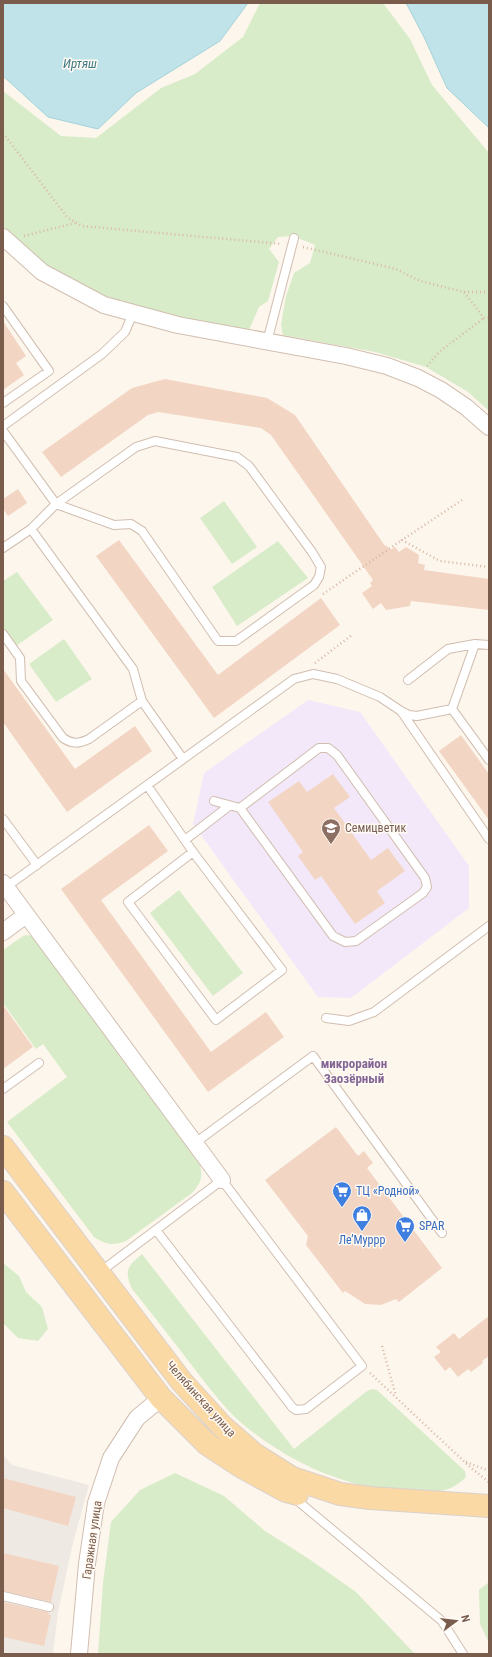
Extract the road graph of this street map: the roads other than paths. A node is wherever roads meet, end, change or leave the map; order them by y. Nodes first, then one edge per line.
1 (4, 241) edge
2 (294, 242) road end
3 (3, 306) edge
4 (133, 313) junction
5 (268, 342) junction
6 (3, 403) edge
7 (3, 426) edge
8 (489, 427) edge
9 (3, 431) edge
10 (56, 504) junction
11 (31, 529) junction
12 (3, 548) edge
13 (3, 634) edge
14 (475, 644) junction
15 (489, 645) edge
16 (408, 680) dead end
17 (142, 701) junction
18 (452, 709) junction
19 (401, 711) junction
20 (184, 759) junction
21 (489, 760) edge
22 (147, 785) junction
23 (214, 801) dead end
24 (229, 806) junction
25 (240, 808) junction
26 (3, 819) edge
27 (489, 839) edge
28 (185, 840) junction
29 (193, 852) junction
30 (37, 865) junction
31 (5, 885) edge
32 (26, 915) junction
33 (489, 926) edge
34 (3, 932) edge
35 (326, 1018) dead end
36 (39, 1063) dead end
37 (3, 1089) edge
38 (195, 1143) junction
39 (3, 1148) edge
40 (222, 1180) junction
41 (3, 1192) edge
42 (156, 1230) junction
43 (442, 1233) dead end
44 (99, 1272) junction
45 (182, 1382) junction
46 (161, 1398) junction
47 (286, 1491) junction
48 (489, 1506) edge
49 (489, 1519) edge
50 (3, 1596) edge
51 (49, 1607) dead end
52 (79, 1654) edge
53 (463, 1654) edge

1 - 4 street
2 - 5 lane
3 - 6 lane
4 - 5 street
4 - 7 lane
5 - 8 street
9 - 10 lane
10 - 10 lane
10 - 11 lane
11 - 12 lane
11 - 17 lane
13 - 17 lane
14 - 15 lane
14 - 16 lane
14 - 18 lane
17 - 20 lane
18 - 19 lane
18 - 21 lane
19 - 20 lane
19 - 27 lane
20 - 22 lane
22 - 28 lane
22 - 30 lane
23 - 24 lane
24 - 25 lane
24 - 28 lane
25 - 25 lane
26 - 30 lane
28 - 29 lane
29 - 29 lane
30 - 31 lane
31 - 32 street
32 - 34 street
32 - 38 street
33 - 35 lane
36 - 37 lane
38 - 40 street
38 - 43 lane
39 - 44 main road, Челябинская улица
40 - 42 lane
40 - 42 lane
41 - 46 main road, Челябинская улица
42 - 44 lane
44 - 45 main road, Челябинская улица
45 - 46 main road
45 - 48 main road, Челябинская улица
46 - 47 main road, Челябинская улица
46 - 52 street, Гаражная улица
47 - 49 main road, Челябинская улица
47 - 53 lane
50 - 51 lane

